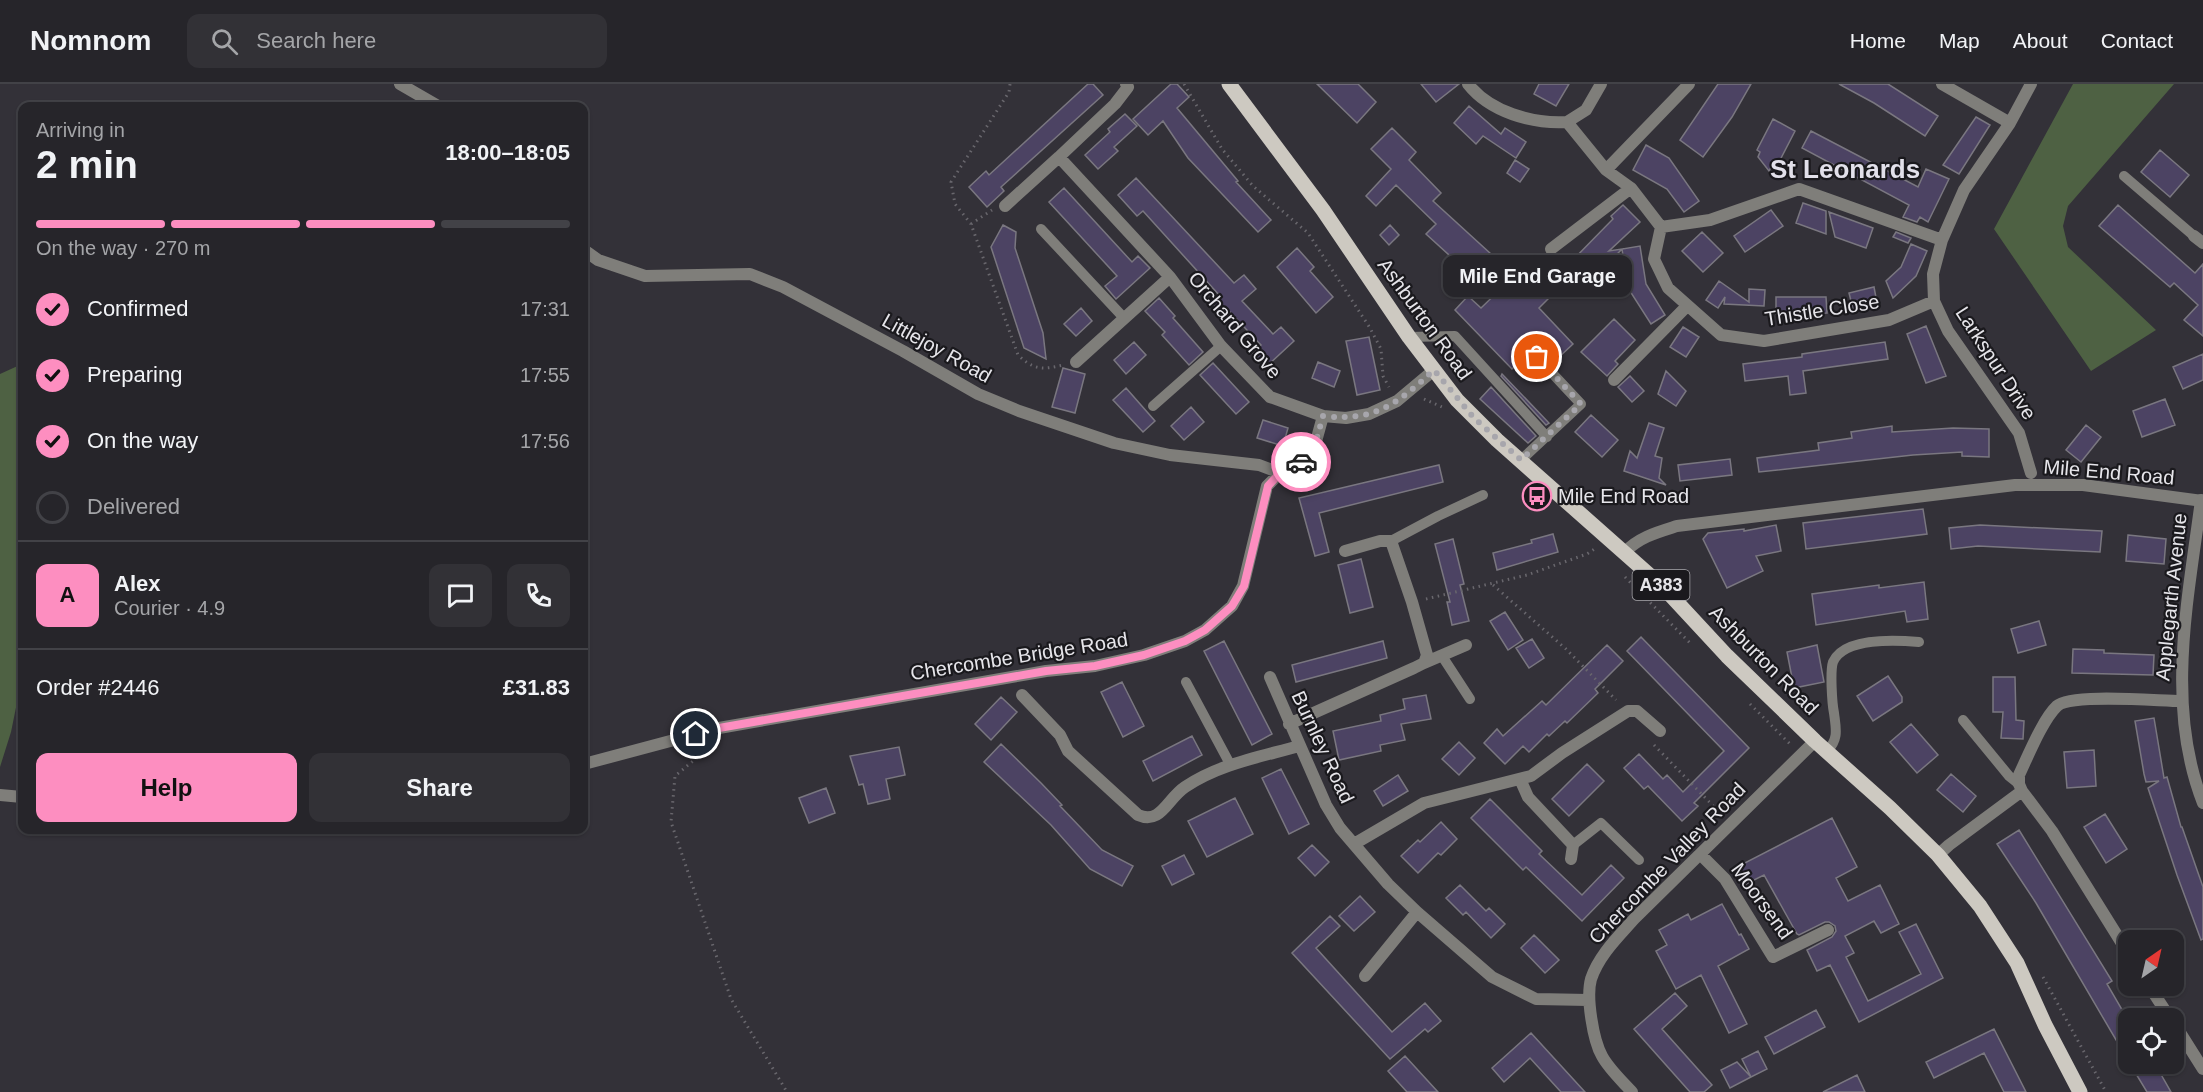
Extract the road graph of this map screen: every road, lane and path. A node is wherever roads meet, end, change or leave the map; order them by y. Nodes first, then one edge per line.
1 (400, 84) edge
2 (1010, 84) edge
3 (1126, 84) edge
4 (1184, 84) edge
5 (1229, 84) edge
6 (1468, 84) edge
7 (1601, 84) edge
8 (1689, 84) edge
9 (1942, 84) edge
10 (2031, 84) edge
11 (431, 102) edge
12 (1567, 122) junction
13 (2010, 123) junction
14 (1059, 157) junction
15 (1606, 170) junction
16 (2124, 176) dead end
17 (1631, 188) junction
18 (1005, 206) joint
19 (971, 225) junction
20 (1661, 227) junction
21 (1041, 229) dead end
22 (1942, 240) junction
23 (2199, 240) edge
24 (1551, 249) dead end
25 (588, 253) edge
26 (1170, 277) junction
27 (1934, 301) junction
28 (1687, 306) junction
29 (1124, 318) junction
30 (1409, 337) junction
31 (1221, 346) junction
32 (1537, 357) dead end
33 (1076, 362) joint
34 (1434, 370) junction
35 (1614, 380) dead end
36 (1397, 402) junction
37 (1153, 406) dead end
38 (1323, 416) junction
39 (1547, 437) junction
40 (1521, 460) junction
41 (1280, 473) junction
42 (2031, 473) dead end
43 (1483, 495) dead end
44 (2202, 500) edge
45 (1391, 541) junction
46 (1596, 549) dead end
47 (1345, 550) dead end
48 (1625, 552) junction
49 (1493, 585) junction
50 (1412, 602) junction
51 (1919, 642) dead end
52 (1466, 645) dead end
53 (1442, 656) junction
54 (1424, 663) junction
55 (1270, 677) dead end
56 (1186, 682) dead end
57 (1022, 695) dead end
58 (1470, 699) dead end
59 (1746, 700) dead end
60 (2181, 701) junction
61 (1628, 711) junction
62 (1963, 720) dead end
63 (1289, 724) junction
64 (1656, 727) joint
65 (1815, 741) junction
66 (712, 745) dead end
67 (1299, 746) junction
68 (1827, 752) junction
69 (1801, 755) junction
70 (588, 763) edge
71 (1230, 764) junction
72 (1520, 779) junction
73 (2021, 788) junction
74 (0, 795) edge
75 (18, 797) edge
76 (2203, 803) edge
77 (1730, 824) junction
78 (1354, 844) junction
79 (1573, 845) junction
80 (1700, 854) junction
81 (1938, 855) junction
82 (1571, 859) dead end
83 (1639, 860) dead end
84 (1417, 912) junction
85 (1828, 930) dead end
86 (2118, 937) edge
87 (1365, 976) dead end
88 (1588, 1000) junction
89 (2184, 1039) edge
90 (2203, 1069) edge
91 (787, 1092) edge
92 (1632, 1092) edge
93 (2079, 1092) edge

1 - 11 street
2 - 19 path
3 - 14 street
4 - 36 path
5 - 30 main road, Ashburton Road / A383
6 - 12 street
7 - 12 street
8 - 15 street
9 - 13 street
10 - 13 street, Larkspur Drive
12 - 15 street
13 - 22 street, Larkspur Drive
14 - 18 street
14 - 26 street, Orchard Grove
15 - 17 street
16 - 23 lane
17 - 20 street
17 - 24 street
18 - 19 path
19 - 33 path
20 - 22 street
20 - 28 street, Thistle Close
21 - 29 lane
22 - 27 street, Larkspur Drive
25 - 41 street, Littlejoy Road
26 - 29 street, Orchard Grove
26 - 31 street, Orchard Grove
27 - 28 street, Thistle Close
27 - 42 street, Larkspur Drive
28 - 35 street
29 - 33 street, Orchard Grove
30 - 34 main road, Ashburton Road / A383
30 - 39 lane
31 - 37 lane
31 - 38 street, Orchard Grove
32 - 39 lane
34 - 36 street, Orchard Grove
34 - 40 main road, Ashburton Road / A383
36 - 38 street, Orchard Grove
38 - 41 street
39 - 40 lane
40 - 48 main road, Ashburton Road / A383
41 - 70 street, Chercombe Bridge Road
43 - 45 lane
44 - 48 street, Mile End Road
44 - 60 street, Applegarth Avenue
45 - 47 street
45 - 50 street
46 - 49 path
48 - 65 main road, Ashburton Road / A383
49 - 50 path
49 - 61 path
50 - 54 street
51 - 68 lane
52 - 53 street
53 - 54 street
53 - 58 lane
54 - 63 street
55 - 63 street, Burnley Road
56 - 71 lane
57 - 71 street
59 - 69 path
60 - 73 street
60 - 76 street, Applegarth Avenue
61 - 64 street
61 - 72 street
62 - 73 lane
63 - 67 street, Burnley Road
64 - 77 path
65 - 68 main road, Ashburton Road / A383
65 - 69 street, Chercombe Valley Road
66 - 91 path
67 - 71 street
67 - 78 street, Burnley Road
68 - 81 main road, Ashburton Road / A383
69 - 77 street, Chercombe Valley Road
72 - 78 street
72 - 79 street
73 - 81 street
73 - 86 street
74 - 75 street
77 - 80 street, Chercombe Valley Road
78 - 84 street, Burnley Road
79 - 82 street
79 - 83 lane
80 - 85 street, Moorsend
80 - 88 street, Chercombe Valley Road
81 - 93 main road, Ashburton Road / A383
84 - 87 street
84 - 88 street, Burnley Road
88 - 92 street, Chercombe Valley Road
89 - 90 street

